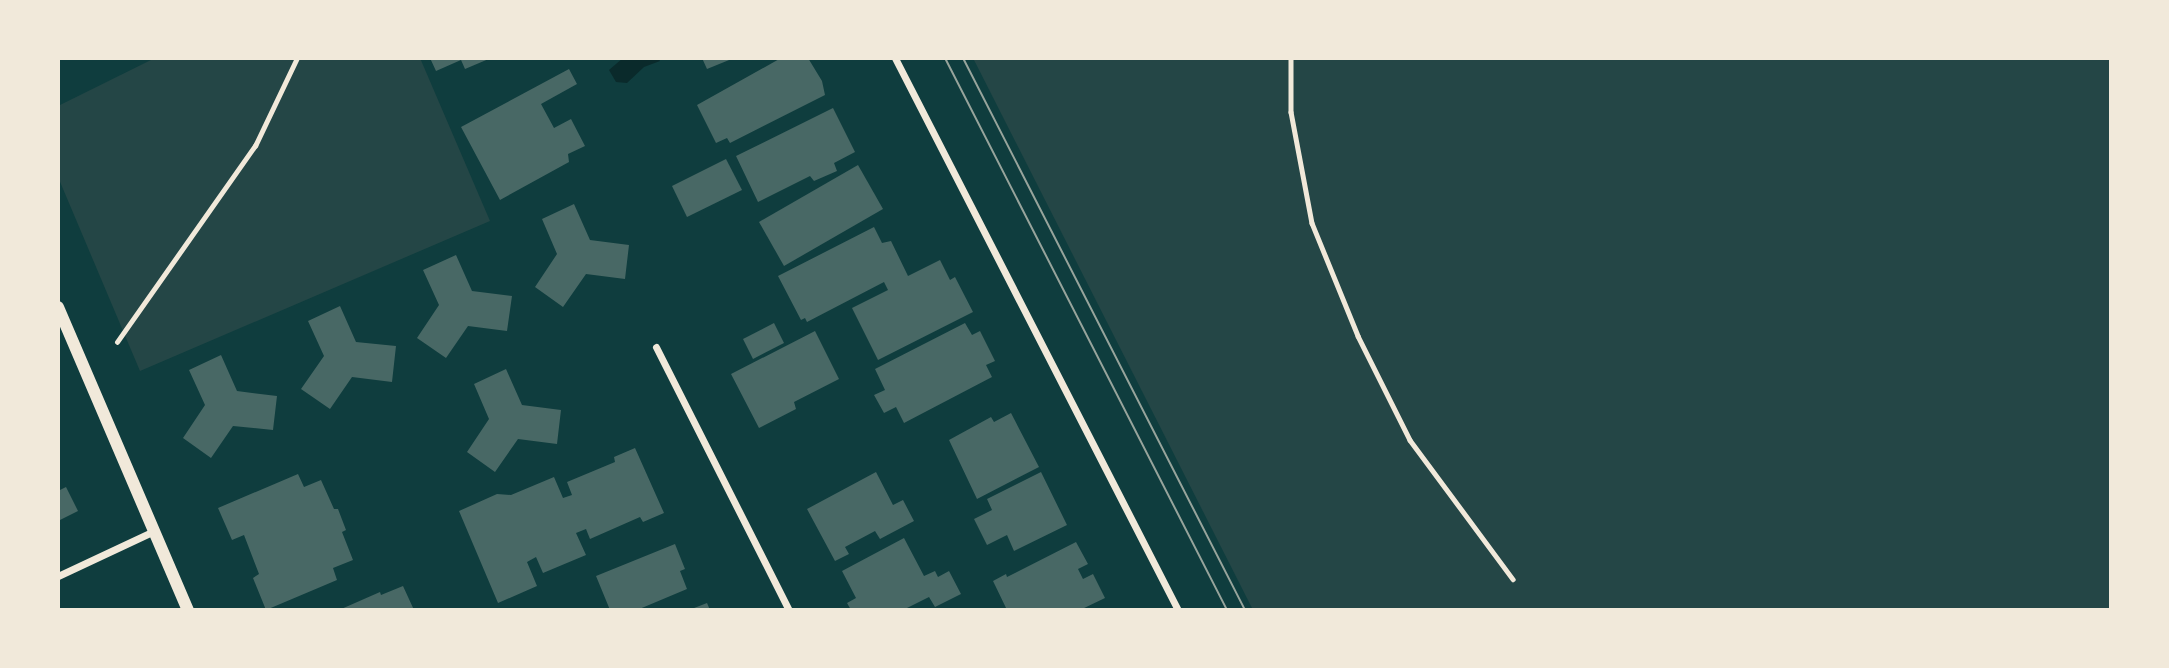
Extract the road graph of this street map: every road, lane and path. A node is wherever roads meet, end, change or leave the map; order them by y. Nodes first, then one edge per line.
1 (297, 58) edge
2 (895, 58) edge
3 (1291, 58) edge
4 (58, 307) edge
5 (117, 342) dead end
6 (656, 347) dead end
7 (155, 530) junction
8 (58, 576) edge
9 (1513, 579) dead end
10 (188, 610) edge
11 (789, 610) edge
12 (1178, 610) edge

1 - 5 path
2 - 12 street
3 - 9 path
4 - 7 street
6 - 11 street
7 - 8 street
7 - 10 street

